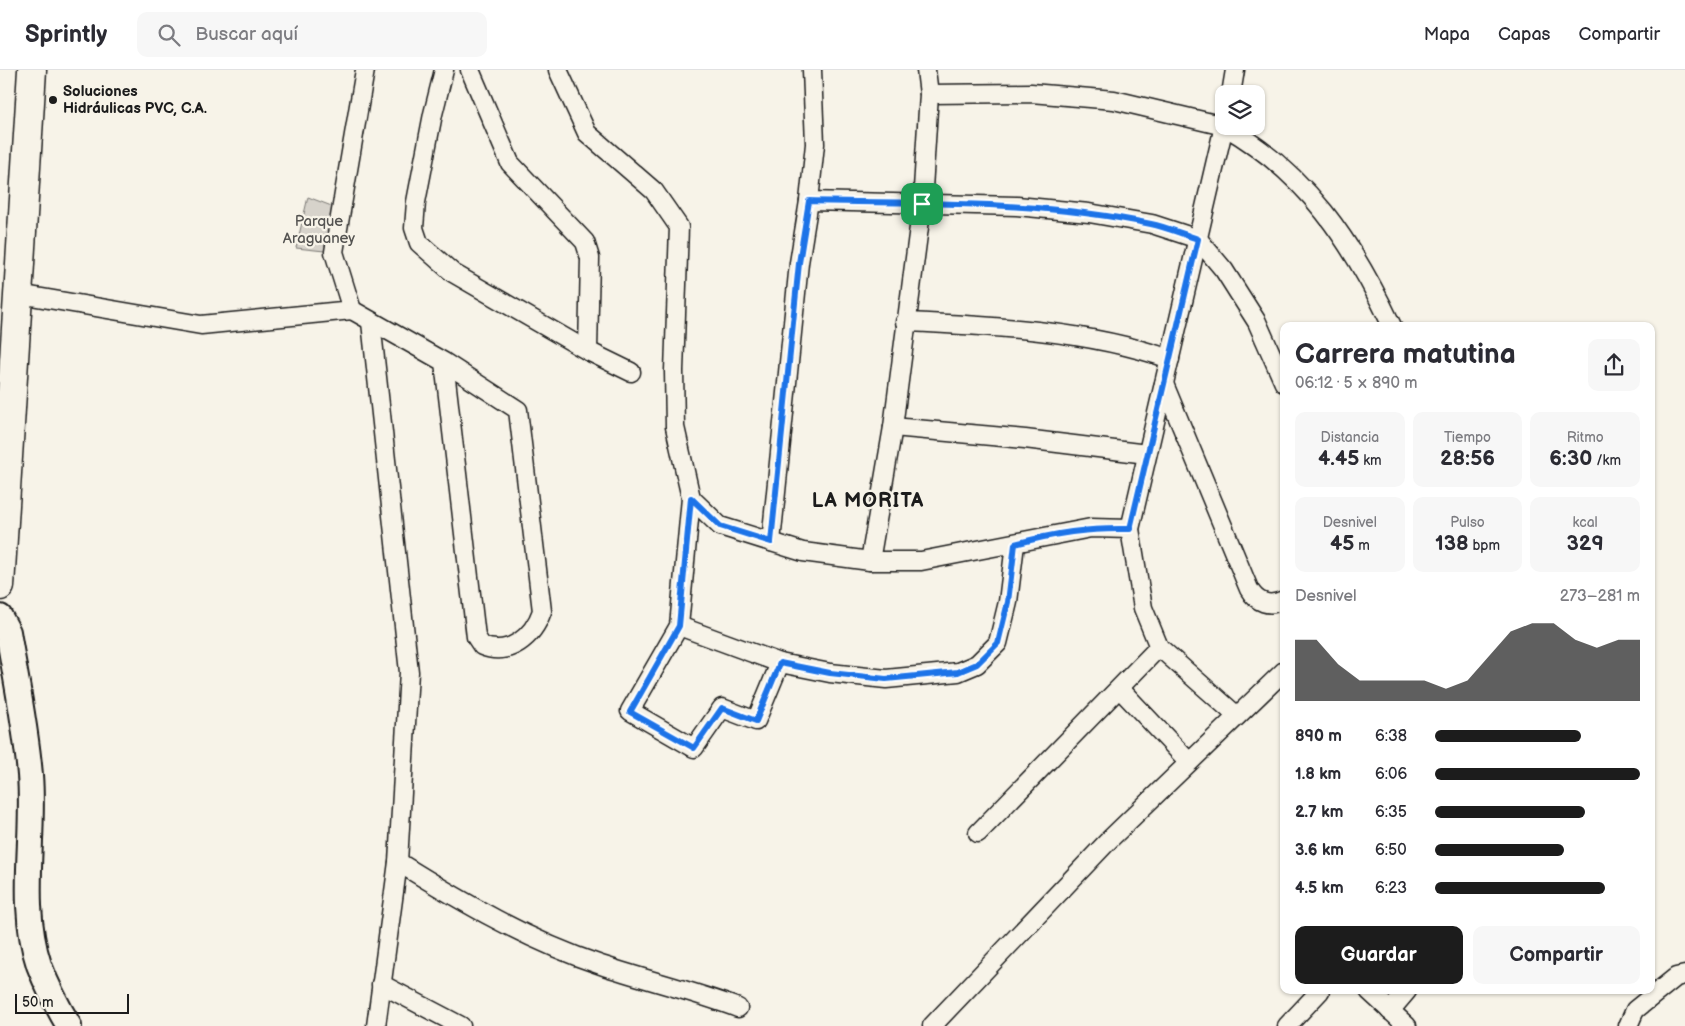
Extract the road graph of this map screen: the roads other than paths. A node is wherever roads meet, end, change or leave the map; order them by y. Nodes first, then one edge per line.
1 (32, 70) edge
2 (365, 70) edge
3 (444, 70) edge
4 (470, 70) edge
5 (558, 70) edge
6 (812, 70) edge
7 (926, 70) edge
8 (1235, 70) edge
9 (1232, 85) edge
10 (928, 94) junction
11 (1215, 124) edge
12 (1222, 135) edge
13 (1239, 135) edge
14 (809, 201) junction
15 (922, 204) junction
16 (1198, 239) junction
17 (19, 294) junction
18 (352, 310) junction
19 (371, 322) junction
20 (905, 322) junction
21 (1390, 322) edge
22 (588, 351) junction
23 (1170, 359) junction
24 (444, 362) junction
25 (631, 372) dead end
26 (1280, 374) edge
27 (1164, 384) junction
28 (6, 407) edge
29 (893, 427) junction
30 (1147, 454) junction
31 (691, 498) junction
32 (1130, 529) junction
33 (771, 542) junction
34 (1015, 544) junction
35 (870, 561) junction
36 (0, 586) edge
37 (1280, 601) edge
38 (0, 617) edge
39 (679, 626) junction
40 (1159, 647) junction
41 (780, 663) junction
42 (1280, 675) edge
43 (1120, 689) junction
44 (1238, 716) junction
45 (1189, 762) junction
46 (978, 834) dead end
47 (398, 862) junction
48 (1685, 975) edge
49 (381, 984) junction
50 (1317, 994) edge
51 (1372, 994) edge
52 (1404, 994) edge
53 (1655, 994) edge
54 (1655, 994) edge
55 (738, 1008) dead end
56 (1390, 1011) junction
57 (69, 1026) edge
58 (376, 1026) edge
59 (461, 1026) edge
60 (932, 1026) edge
61 (1287, 1026) edge
62 (1406, 1026) edge
63 (1628, 1026) edge

1 - 17 highway
2 - 18 street
3 - 22 street
4 - 22 street
5 - 31 street
6 - 14 street
7 - 10 street
8 - 9 street
10 - 11 street
10 - 15 street
12 - 16 street
13 - 21 street
14 - 15 street
14 - 33 street
15 - 16 street
15 - 20 street
16 - 23 street
16 - 26 street
17 - 18 street
17 - 28 highway
18 - 19 street
19 - 24 street
19 - 47 street
20 - 23 street
20 - 29 street
22 - 25 street
23 - 27 street
24 - 24 street
27 - 30 street
27 - 37 street
28 - 36 highway
29 - 30 street
29 - 35 street
30 - 32 street
31 - 33 street
31 - 39 street
32 - 34 street
32 - 40 street
33 - 35 street
34 - 35 street
34 - 41 street
38 - 57 street
39 - 41 street
39 - 41 street
40 - 43 street
40 - 44 street
42 - 44 street
43 - 45 street
43 - 46 street
44 - 45 street
45 - 60 street
47 - 49 street
47 - 55 street
48 - 54 street
49 - 58 street
49 - 59 street
50 - 61 street
51 - 56 street
52 - 56 street
53 - 63 street
56 - 62 street

